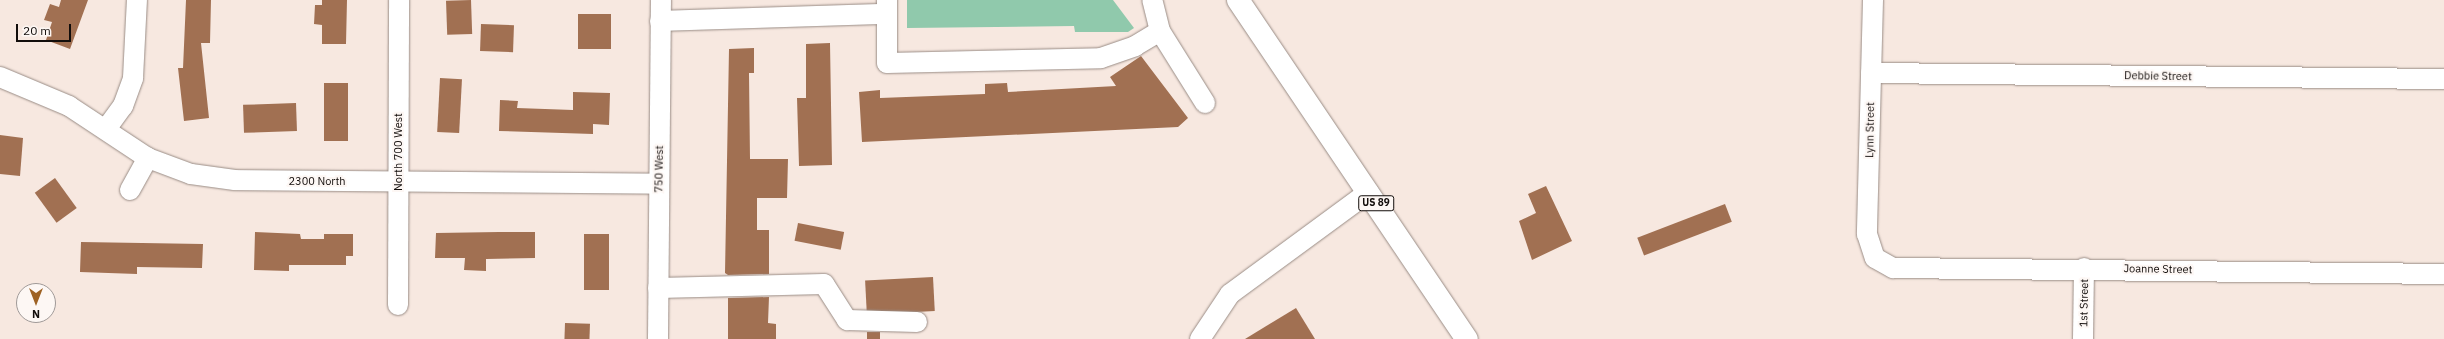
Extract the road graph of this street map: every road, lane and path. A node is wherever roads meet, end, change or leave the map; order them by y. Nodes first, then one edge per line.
1 (137, 0) edge
2 (399, 0) edge
3 (661, 0) edge
4 (1152, 0) edge
5 (1238, 0) edge
6 (1873, 0) edge
7 (887, 7) edge
8 (763, 8) edge
9 (660, 21) junction
10 (1160, 31) junction
11 (1871, 73) junction
12 (0, 77) edge
13 (2444, 78) edge
14 (1205, 103) dead end
15 (106, 129) junction
16 (148, 158) junction
17 (398, 181) junction
18 (658, 184) junction
19 (130, 190) dead end
20 (1369, 192) junction
21 (1875, 258) joint
22 (2084, 268) junction
23 (2444, 274) edge
24 (658, 288) junction
25 (398, 305) dead end
26 (917, 322) dead end
27 (658, 339) edge
28 (1200, 339) edge
29 (1467, 339) edge
30 (2084, 339) edge

1 - 15 street
2 - 17 street, North 700 West
3 - 9 street, 750 West
4 - 10 street
5 - 20 main road, US 89
6 - 11 street, Lynn Street
7 - 8 street
7 - 10 street
8 - 9 street
9 - 18 street, 750 West
10 - 14 street
11 - 13 street, Debbie Street
11 - 21 street, Lynn Street
12 - 15 street, 2300 North
15 - 16 street, 2300 North
16 - 17 street, 2300 North
16 - 19 street
17 - 18 street, 2300 North
17 - 25 street, North 700 West
18 - 24 street, 750 West
20 - 28 street
20 - 29 main road, US 89
21 - 22 street, Joanne Street
22 - 23 street, Joanne Street
22 - 30 street, 1st Street
24 - 26 street
24 - 27 street, 750 West

